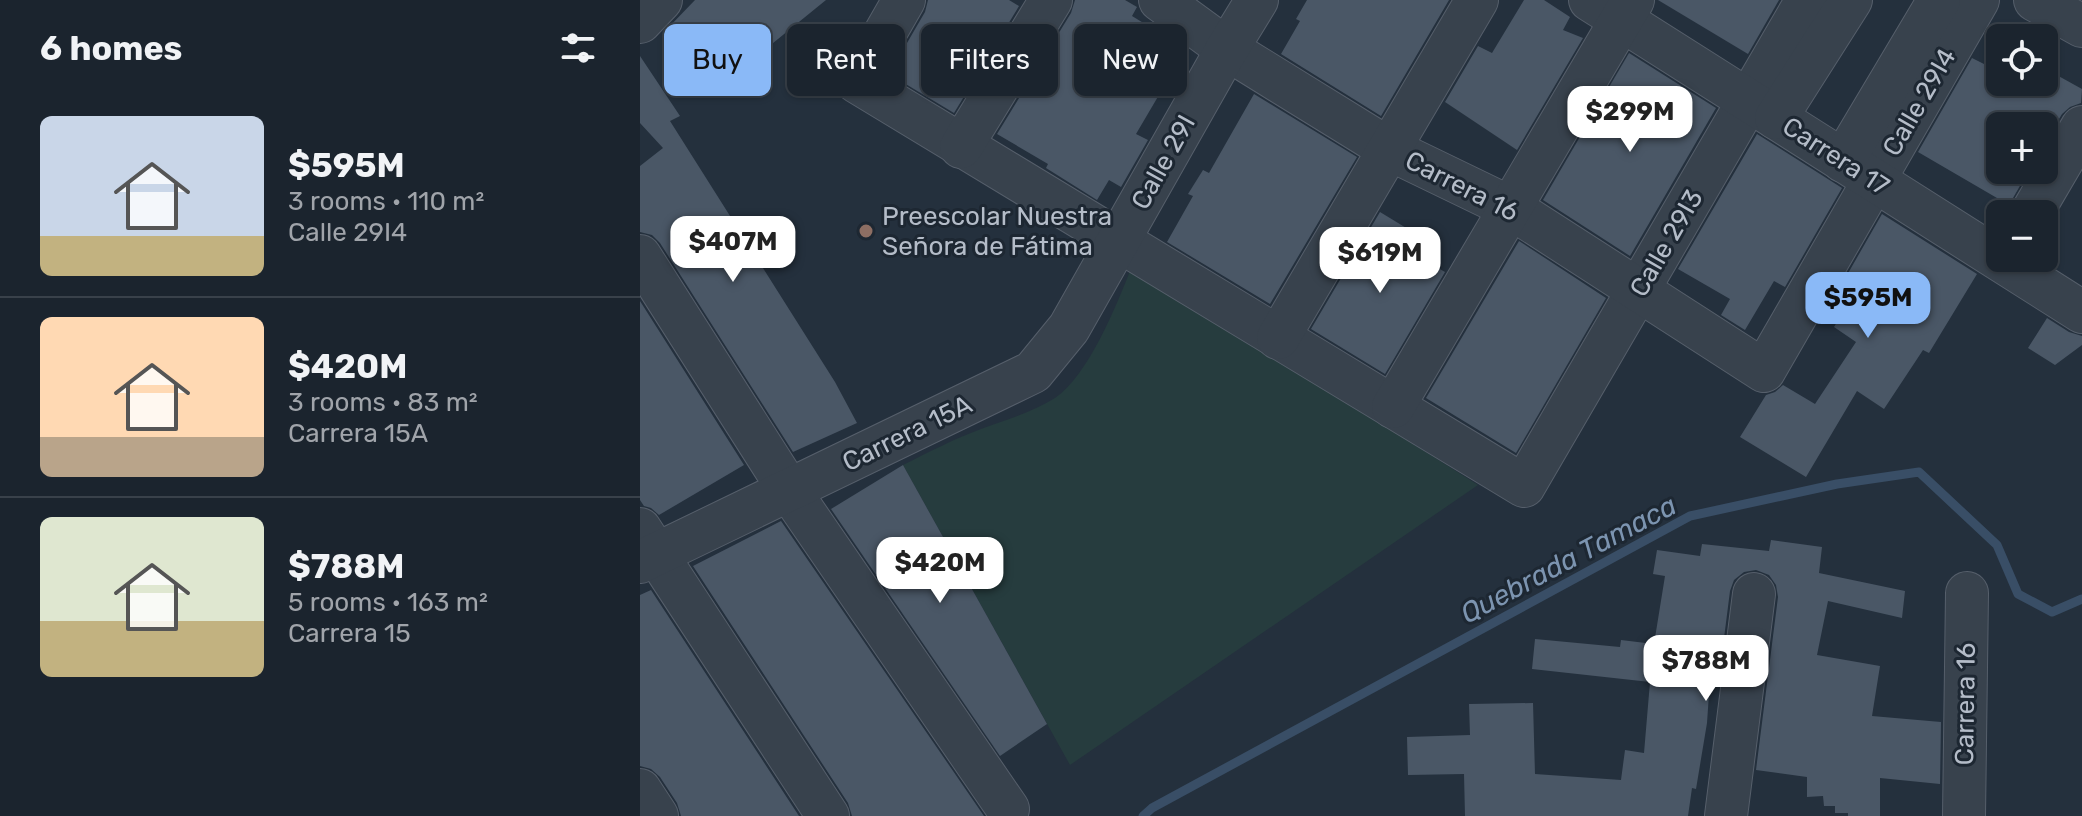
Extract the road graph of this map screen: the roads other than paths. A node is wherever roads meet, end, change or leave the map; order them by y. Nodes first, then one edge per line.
1 (661, 0) edge
2 (904, 0) edge
3 (1051, 0) edge
4 (1160, 0) edge
5 (1257, 0) edge
6 (1477, 0) edge
7 (1807, 0) edge
8 (1851, 0) edge
9 (1939, 0) edge
10 (1978, 0) edge
11 (2035, 0) edge
12 (1615, 7) edge
13 (640, 22) edge
14 (2082, 26) edge
15 (1227, 49) junction
16 (1762, 109) junction
17 (2082, 127) edge
18 (961, 147) junction
19 (1389, 149) junction
20 (1858, 171) junction
21 (2039, 200) edge
22 (1511, 208) junction
23 (1119, 241) junction
24 (1986, 249) edge
25 (640, 256) edge
26 (2022, 272) edge
27 (1639, 290) junction
28 (2082, 312) edge
29 (1278, 338) junction
30 (1764, 371) joint
31 (1393, 407) junction
32 (789, 490) junction
33 (646, 548) edge
34 (1967, 593) dead end
35 (1754, 594) dead end
36 (640, 790) edge
37 (1008, 809) dead end
38 (657, 816) edge
39 (828, 816) edge
40 (1726, 816) edge
41 (1964, 816) edge

1 - 13 street
2 - 18 street
3 - 18 street
4 - 15 street, Carrera 16
5 - 15 street, Calle 29I
6 - 19 street
7 - 16 street, Calle 29I3
8 - 16 street
9 - 20 street
10 - 20 street, Calle 29I4
11 - 14 street
12 - 16 street, Carrera 17
12 - 22 street
15 - 19 street, Carrera 16
15 - 23 street, Calle 29I
16 - 20 street, Carrera 17
16 - 27 street, Calle 29I3
17 - 21 street
18 - 23 street
19 - 22 street, Carrera 16
19 - 29 street
20 - 24 street, Carrera 17
20 - 30 street, Calle 29I4
22 - 27 street, Carrera 16
22 - 31 street
23 - 29 street
23 - 32 street, Carrera 15A
25 - 32 street
26 - 28 street, Carrera 17
27 - 30 street, Carrera 16
27 - 31 street, Calle 29I3
29 - 31 street
32 - 33 street, Carrera 15A
32 - 37 street
33 - 39 street
34 - 41 street, Carrera 16
35 - 40 street
36 - 38 street

